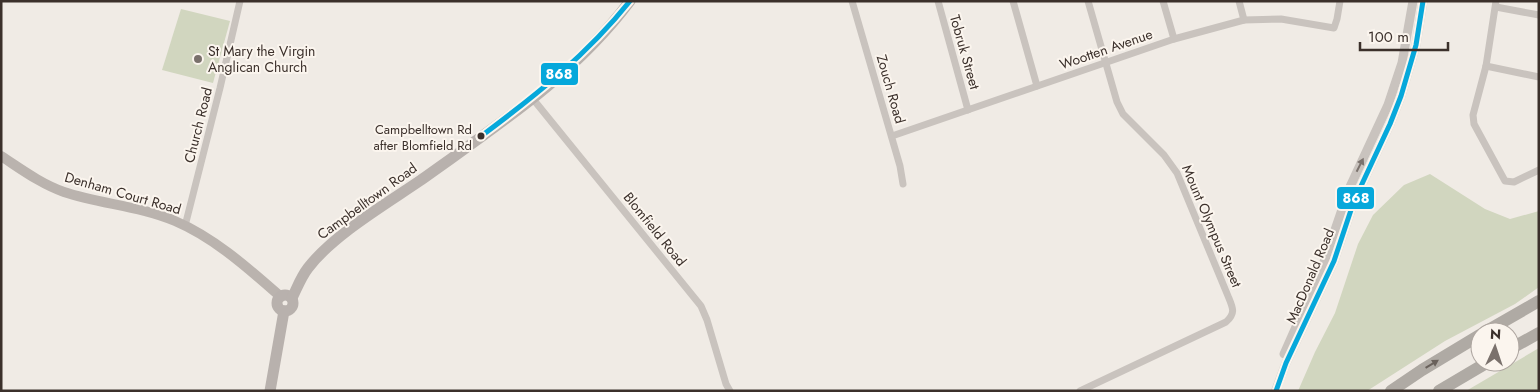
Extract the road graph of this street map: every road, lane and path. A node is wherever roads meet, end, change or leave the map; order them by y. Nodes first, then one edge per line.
1 (240, 1) edge
2 (630, 1) edge
3 (852, 1) edge
4 (938, 1) edge
5 (1013, 1) edge
6 (1088, 1) edge
7 (1163, 1) edge
8 (1239, 1) edge
9 (1340, 1) edge
10 (1413, 1) edge
11 (1422, 1) edge
12 (1496, 4) edge
13 (1539, 15) edge
14 (1244, 20) junction
15 (1174, 39) junction
16 (1105, 63) junction
17 (1486, 66) junction
18 (1539, 77) edge
19 (1037, 86) junction
20 (533, 99) junction
21 (968, 110) junction
22 (892, 136) junction
23 (1, 156) edge
24 (1539, 170) edge
25 (903, 184) dead end
26 (185, 226) junction
27 (286, 297) junction
28 (1539, 301) edge
29 (1502, 322) edge
30 (1539, 333) edge
31 (1470, 341) edge
32 (1520, 343) edge
33 (1471, 372) edge
34 (1276, 390) edge
35 (270, 391) edge
36 (730, 391) edge
37 (1080, 391) edge
38 (1391, 391) edge
39 (1438, 391) edge

1 - 26 street, Church Road
2 - 20 main road, Campbelltown Road
3 - 22 street, Zouch Road
4 - 21 street, Tobruk Street
5 - 19 street
6 - 16 street, Mount Olympus Street
7 - 15 street
8 - 14 street
9 - 14 street, Wootten Avenue
34 -> 10 street, MacDonald Road
11 - 34 street, MacDonald Road
12 - 13 street
12 - 17 street
14 - 15 street, Wootten Avenue
15 - 16 street, Wootten Avenue
16 - 19 street, Wootten Avenue
16 - 37 street, Mount Olympus Street
17 - 18 street
17 - 24 street
19 - 21 street, Wootten Avenue
20 - 27 main road, Campbelltown Road
20 - 36 street, Blomfield Road
21 - 22 street, Wootten Avenue
22 - 25 street, Zouch Road
23 - 26 main road, Denham Court Road
26 - 27 main road, Denham Court Road
27 - 35 main road, Campbelltown Road
28 - 29 highway
30 - 32 highway
38 -> 31 highway
33 - 39 highway

